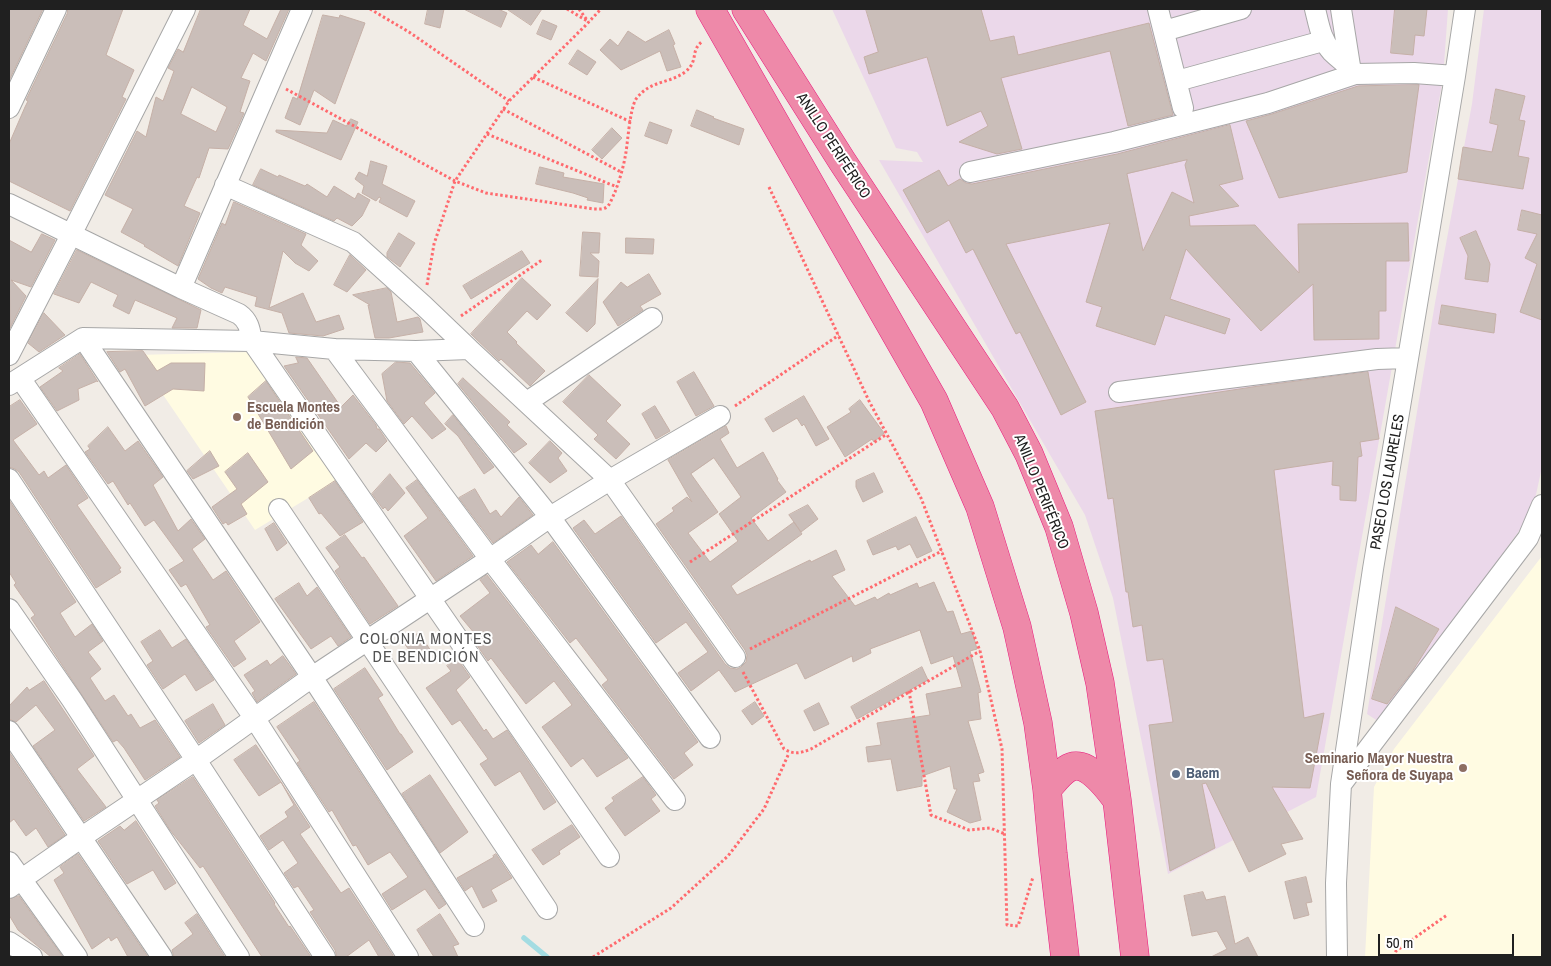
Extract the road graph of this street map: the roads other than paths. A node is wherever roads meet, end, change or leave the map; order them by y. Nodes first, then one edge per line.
1 (56, 9) edge
2 (185, 9) edge
3 (302, 9) edge
4 (746, 9) edge
5 (1158, 9) edge
6 (1241, 9) edge
7 (1315, 9) edge
8 (1340, 9) edge
9 (1465, 9) edge
10 (716, 19) edge
11 (1164, 32) junction
12 (1323, 41) junction
13 (1353, 70) junction
14 (1455, 76) junction
15 (1177, 81) junction
16 (9, 108) edge
17 (1183, 108) dead end
18 (970, 172) dead end
19 (225, 185) junction
20 (9, 204) edge
21 (71, 235) junction
22 (181, 288) junction
23 (652, 318) dead end
24 (84, 338) junction
25 (252, 341) junction
26 (334, 349) junction
27 (469, 350) junction
28 (416, 351) junction
29 (9, 355) edge
30 (1408, 358) junction
31 (15, 382) edge
32 (1119, 392) dead end
33 (527, 402) junction
34 (720, 416) road end
35 (9, 479) edge
36 (610, 480) junction
37 (1542, 505) edge
38 (279, 510) dead end
39 (550, 517) junction
40 (490, 559) junction
41 (430, 599) junction
42 (9, 609) edge
43 (367, 641) junction
44 (735, 657) road end
45 (312, 677) junction
46 (255, 719) junction
47 (9, 731) edge
48 (710, 738) dead end
49 (196, 760) junction
50 (1342, 784) junction
51 (1047, 789) junction
52 (675, 800) dead end
53 (1117, 800) junction
54 (137, 801) junction
55 (82, 836) junction
56 (609, 857) dead end
57 (9, 862) edge
58 (15, 884) edge
59 (546, 909) dead end
60 (474, 926) dead end
61 (77, 957) edge
62 (162, 957) edge
63 (239, 957) edge
64 (325, 957) edge
65 (408, 957) edge
66 (1065, 957) edge
67 (1135, 957) edge
68 (1337, 957) edge

1 - 16 street
2 - 21 street
3 - 19 street
4 - 53 highway, ANILLO PERIFÉRICO
5 - 11 street
6 - 11 street
7 - 12 street
8 - 13 street
9 - 14 street, PASEO LOS LAURELES
10 - 51 highway
11 - 15 street
12 - 13 street
12 - 15 street
13 - 14 street
13 - 18 street
14 - 30 street, PASEO LOS LAURELES
15 - 17 street
19 - 22 street
19 - 27 street
20 - 21 street
21 - 22 street
21 - 29 street
22 - 25 street
23 - 33 street
24 - 25 street
24 - 31 street
24 - 45 street
25 - 26 street
25 - 41 street
26 - 28 street
26 - 40 street
27 - 28 street
27 - 33 street
28 - 39 street
30 - 32 street
30 - 50 street, PASEO LOS LAURELES
31 - 46 street
33 - 36 street
34 - 36 street
35 - 49 street
36 - 39 street
36 - 44 street
37 - 50 street
38 - 43 street
39 - 40 street
39 - 48 street
40 - 41 street
40 - 52 street
41 - 43 street
41 - 56 street
42 - 54 street
43 - 45 street
43 - 59 street
45 - 46 street
45 - 60 street
46 - 49 street
46 - 65 street
47 - 55 street
49 - 54 street
49 - 64 street
50 - 68 street, PASEO LOS LAURELES
51 - 53 highway
51 - 66 highway
53 - 67 highway, ANILLO PERIFÉRICO
54 - 55 street
54 - 63 street
55 - 58 street
55 - 62 street
57 - 58 street
58 - 61 street

